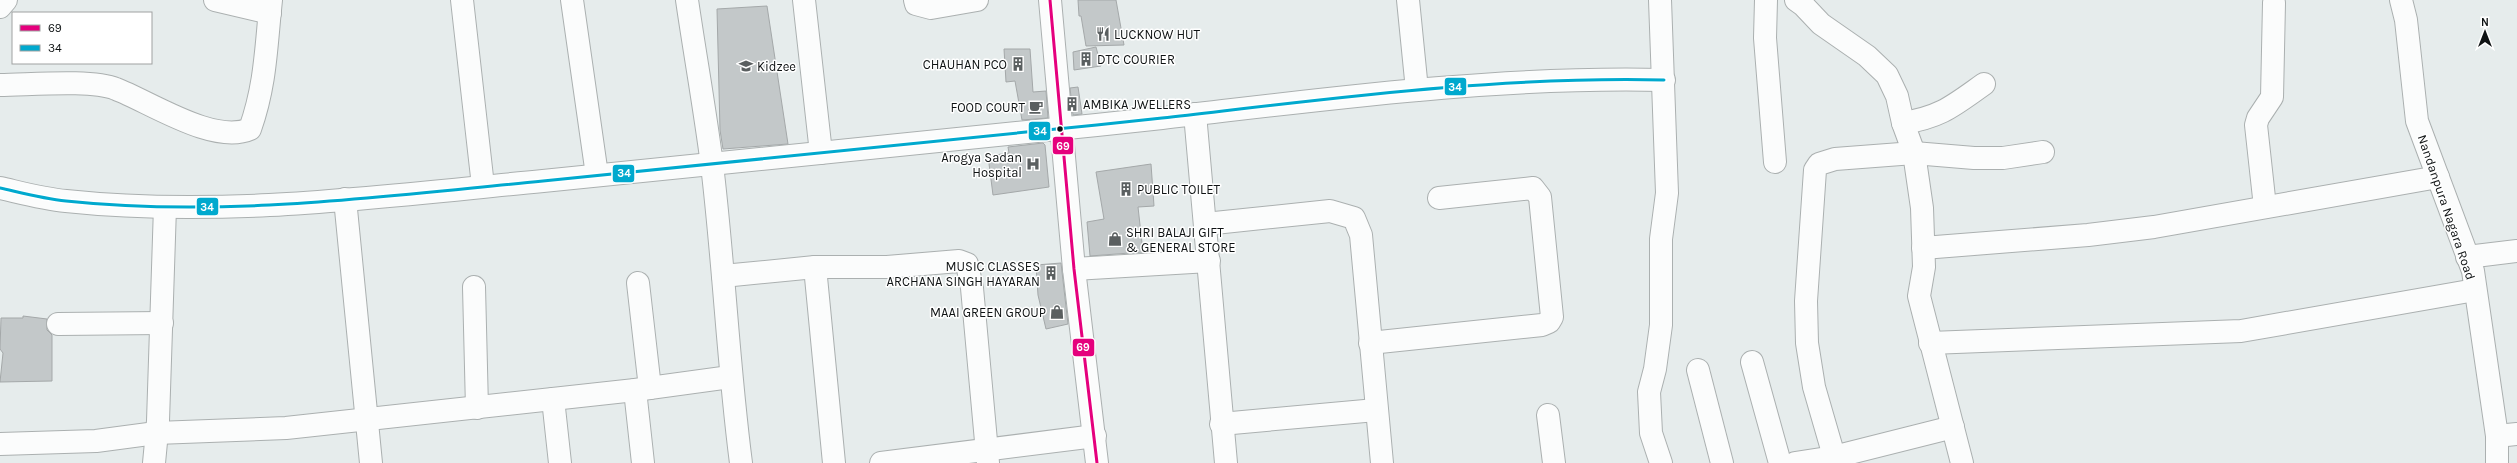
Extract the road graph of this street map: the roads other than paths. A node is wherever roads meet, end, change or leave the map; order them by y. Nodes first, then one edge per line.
1 (6, 0) edge
2 (215, 0) edge
3 (462, 0) edge
4 (572, 0) edge
5 (687, 0) edge
6 (804, 0) edge
7 (915, 0) edge
8 (977, 0) edge
9 (1050, 0) edge
10 (1408, 0) edge
11 (1660, 0) edge
12 (1766, 0) edge
13 (1796, 0) edge
14 (2401, 0) edge
15 (2274, 4) dead end
16 (0, 6) edge
17 (271, 6) edge
18 (1664, 80) junction
19 (1984, 84) dead end
20 (0, 85) edge
21 (1417, 90) junction
22 (1195, 114) junction
23 (1903, 123) junction
24 (1060, 129) junction
25 (2043, 152) dead end
26 (821, 153) junction
27 (1914, 153) junction
28 (1775, 162) dead end
29 (712, 164) junction
30 (597, 175) junction
31 (2438, 177) junction
32 (483, 186) junction
33 (0, 188) edge
34 (1439, 198) dead end
35 (345, 199) junction
36 (2265, 207) junction
37 (165, 208) junction
38 (1205, 224) junction
39 (1923, 248) junction
40 (2517, 251) edge
41 (2467, 257) junction
42 (1209, 261) junction
43 (815, 267) junction
44 (1074, 269) junction
45 (723, 276) junction
46 (638, 283) dead end
47 (474, 287) dead end
48 (2475, 290) junction
49 (162, 323) junction
50 (58, 324) dead end
51 (1370, 343) junction
52 (1930, 343) junction
53 (1752, 362) dead end
54 (1698, 370) dead end
55 (730, 377) junction
56 (643, 390) junction
57 (553, 400) junction
58 (477, 408) junction
59 (1376, 410) junction
60 (1548, 414) dead end
61 (366, 418) junction
62 (1221, 424) junction
63 (1953, 427) junction
64 (156, 433) junction
65 (2507, 435) edge
66 (1095, 436) junction
67 (0, 444) edge
68 (987, 456) edge
69 (1835, 460) edge
70 (154, 463) edge
71 (371, 463) edge
72 (560, 463) edge
73 (643, 463) edge
74 (741, 463) edge
75 (834, 463) edge
76 (881, 463) edge
77 (1098, 463) edge
78 (1226, 463) edge
79 (1382, 463) edge
80 (1554, 463) edge
81 (1661, 463) edge
82 (1722, 463) edge
83 (1780, 463) edge
84 (1795, 463) edge
85 (1962, 463) edge
86 (2497, 463) edge

1 - 16 street
2 - 17 street
3 - 32 street
4 - 30 street
5 - 29 street
6 - 26 street
7 - 8 street
9 - 24 street
10 - 21 street
11 - 18 street
12 - 28 street
13 - 23 street
14 - 31 street, Nandanpura Nagara Road
15 - 36 street
17 - 20 street
18 - 21 street
18 - 81 street
19 - 23 street
21 - 22 street
22 - 24 street
22 - 38 street
23 - 27 street
24 - 26 street
24 - 44 street
25 - 27 street
26 - 29 street
27 - 39 street
27 - 69 street
29 - 30 street
29 - 45 street
30 - 32 street
31 - 36 street
31 - 41 street, Nandanpura Nagara Road
32 - 35 street
33 - 37 street
34 - 51 street
35 - 37 street
35 - 61 street
36 - 39 street
37 - 49 street
38 - 42 street
38 - 51 street
39 - 52 street
40 - 41 street
41 - 48 street, Nandanpura Nagara Road
42 - 44 street
42 - 62 street
43 - 45 street
43 - 68 street
43 - 75 street
44 - 66 street
45 - 55 street
46 - 56 street
47 - 58 street
48 - 52 street
48 - 65 street, Nandanpura Nagara Road
49 - 50 street
49 - 64 street
51 - 59 street
52 - 63 street
53 - 83 street
54 - 82 street
55 - 56 street
55 - 74 street
56 - 57 street
56 - 73 street
57 - 58 street
57 - 72 street
58 - 61 street
59 - 62 street
59 - 79 street
60 - 80 street
61 - 64 street
61 - 71 street
62 - 78 street
63 - 69 street
63 - 85 street
64 - 67 street
64 - 70 street
65 - 86 street, Nandanpura Nagara Road
66 - 68 street
66 - 77 street
68 - 76 street
69 - 84 street

